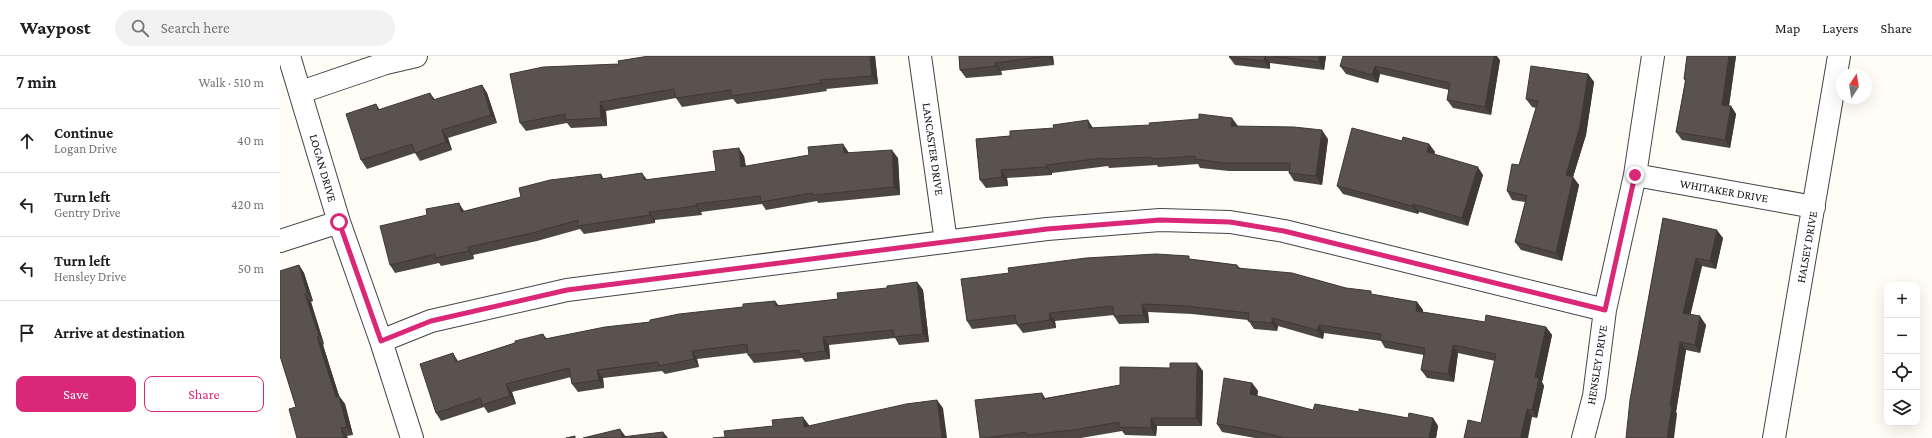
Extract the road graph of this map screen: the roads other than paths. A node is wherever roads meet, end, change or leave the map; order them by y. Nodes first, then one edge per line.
1 (289, 56) edge
2 (416, 56) edge
3 (920, 56) edge
4 (1652, 56) edge
5 (1840, 56) edge
6 (301, 92) junction
7 (1635, 175) junction
8 (1814, 207) junction
9 (339, 222) junction
10 (280, 241) edge
11 (946, 242) junction
12 (1605, 310) junction
13 (381, 341) junction
14 (412, 438) edge
15 (1584, 438) edge
16 (1774, 438) edge

1 - 6 street, LOGAN DRIVE
2 - 6 street
3 - 11 street, LANCASTER DRIVE
4 - 7 street, HENSLEY DRIVE
5 - 8 street, HALSEY DRIVE
6 - 9 street, LOGAN DRIVE
7 - 8 street, WHITAKER DRIVE
7 - 12 street, HENSLEY DRIVE
8 - 16 street, HALSEY DRIVE
9 - 10 street
9 - 13 street, LOGAN DRIVE
11 - 12 street
11 - 13 street
12 - 15 street, HENSLEY DRIVE
13 - 14 street, LOGAN DRIVE

